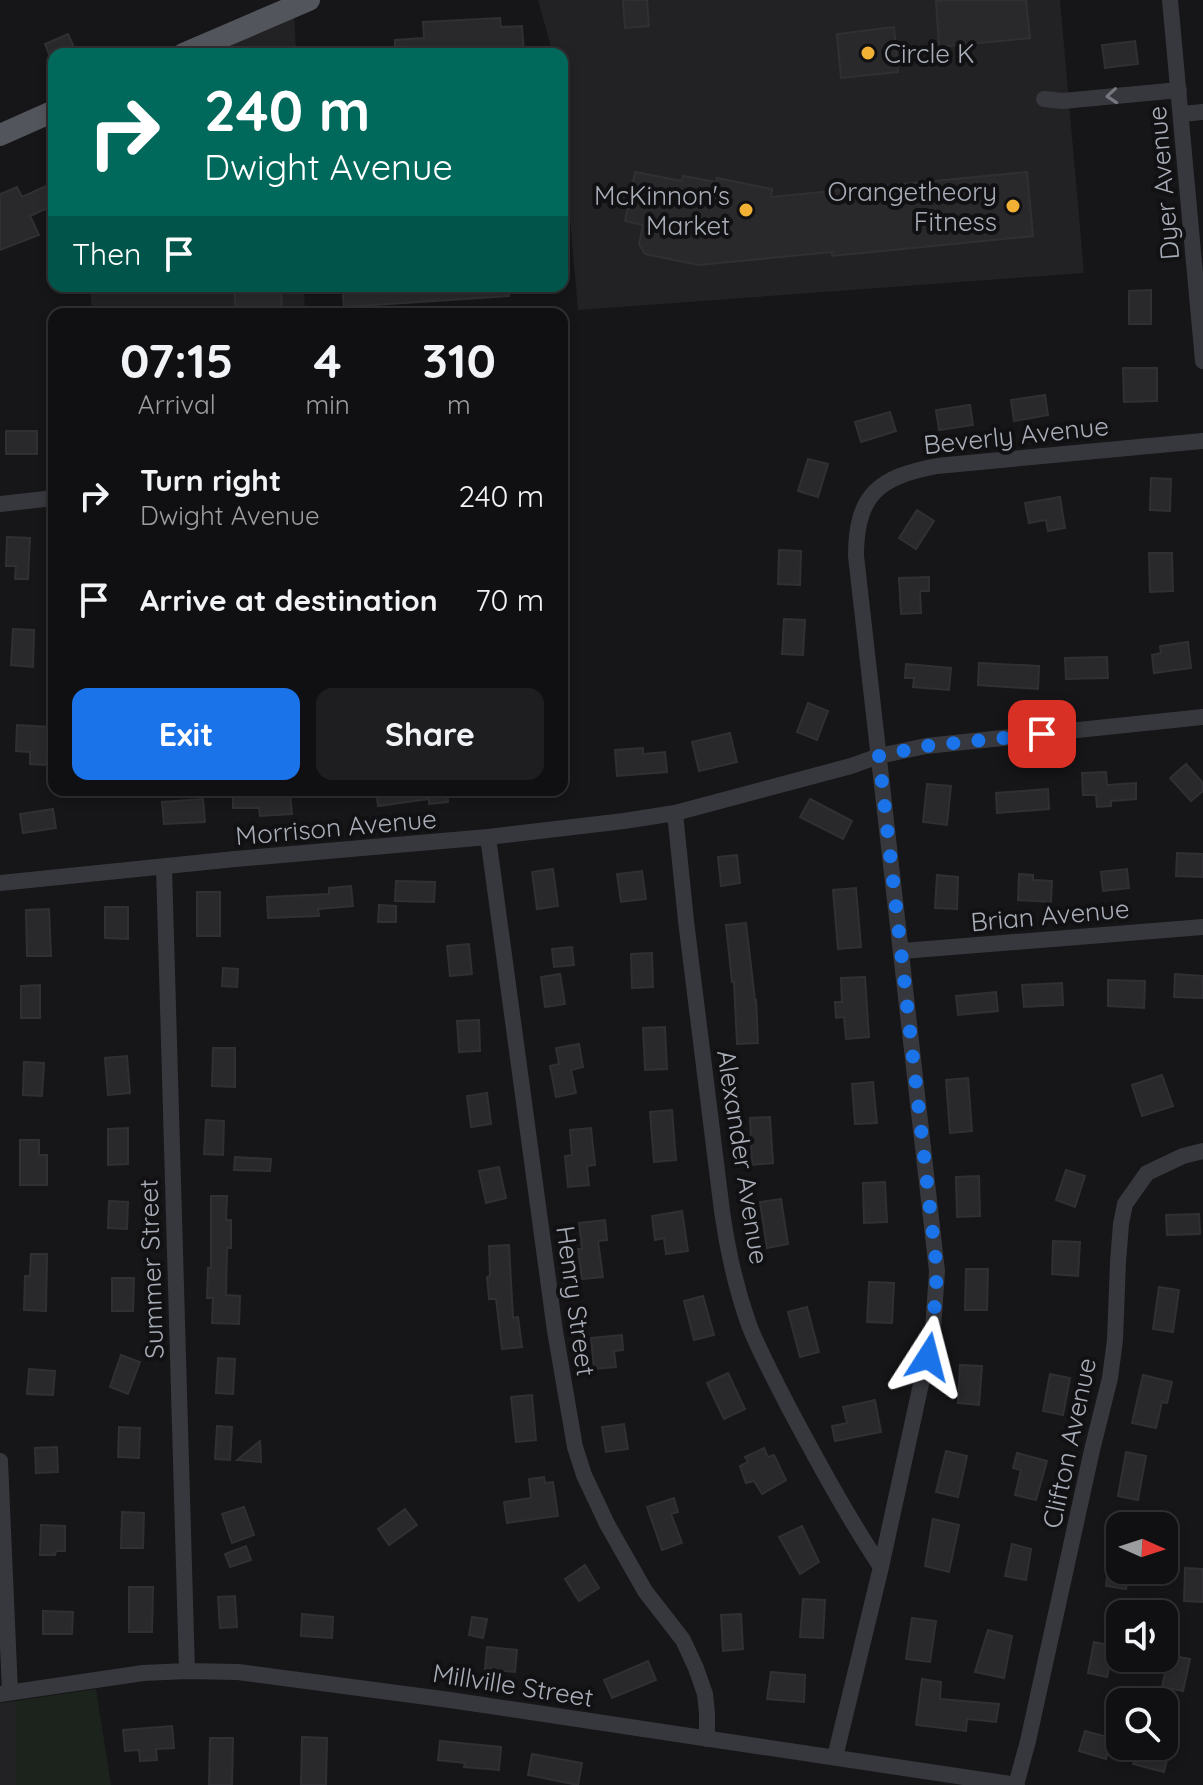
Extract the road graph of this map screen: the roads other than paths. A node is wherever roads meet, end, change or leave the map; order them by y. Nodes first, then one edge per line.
1 (309, 0) edge
2 (1170, 0) edge
3 (197, 48) edge
4 (1179, 90) junction
5 (1044, 99) dead end
6 (1203, 112) edge
7 (48, 114) edge
8 (1182, 114) junction
9 (0, 135) edge
10 (1203, 361) edge
11 (1203, 441) edge
12 (48, 499) edge
13 (0, 504) edge
14 (1203, 717) edge
15 (879, 756) junction
16 (675, 813) junction
17 (488, 837) junction
18 (164, 867) junction
19 (0, 883) edge
20 (1203, 927) edge
21 (902, 951) junction
22 (1203, 1151) edge
23 (0, 1461) edge
24 (881, 1567) junction
25 (187, 1671) junction
26 (5, 1693) edge
27 (707, 1739) junction
28 (835, 1757) junction
29 (1016, 1785) edge

1 - 3 main road
2 - 4 street, Dyer Avenue
4 -> 5 street
4 - 8 street, Dyer Avenue
6 - 8 street
7 - 9 main road
8 - 10 street, Dyer Avenue
11 - 15 street, Beverly Avenue
12 - 13 street
14 - 15 street, Morrison Avenue
15 - 16 street, Morrison Avenue
15 - 21 street, Beverly Avenue
16 - 17 street, Morrison Avenue
16 - 24 street, Alexander Avenue
17 - 18 street, Morrison Avenue
17 - 27 street, Henry Street
18 - 19 street, Morrison Avenue
18 - 25 street, Summer Street
20 - 21 street, Brian Avenue
21 - 24 street, Beverly Avenue
22 - 29 street, Clifton Avenue
23 - 26 street
24 - 28 street
25 - 26 street, Millville Street
25 - 27 street, Millville Street
27 - 28 street, Millville Street
28 - 29 street, Millville Street

